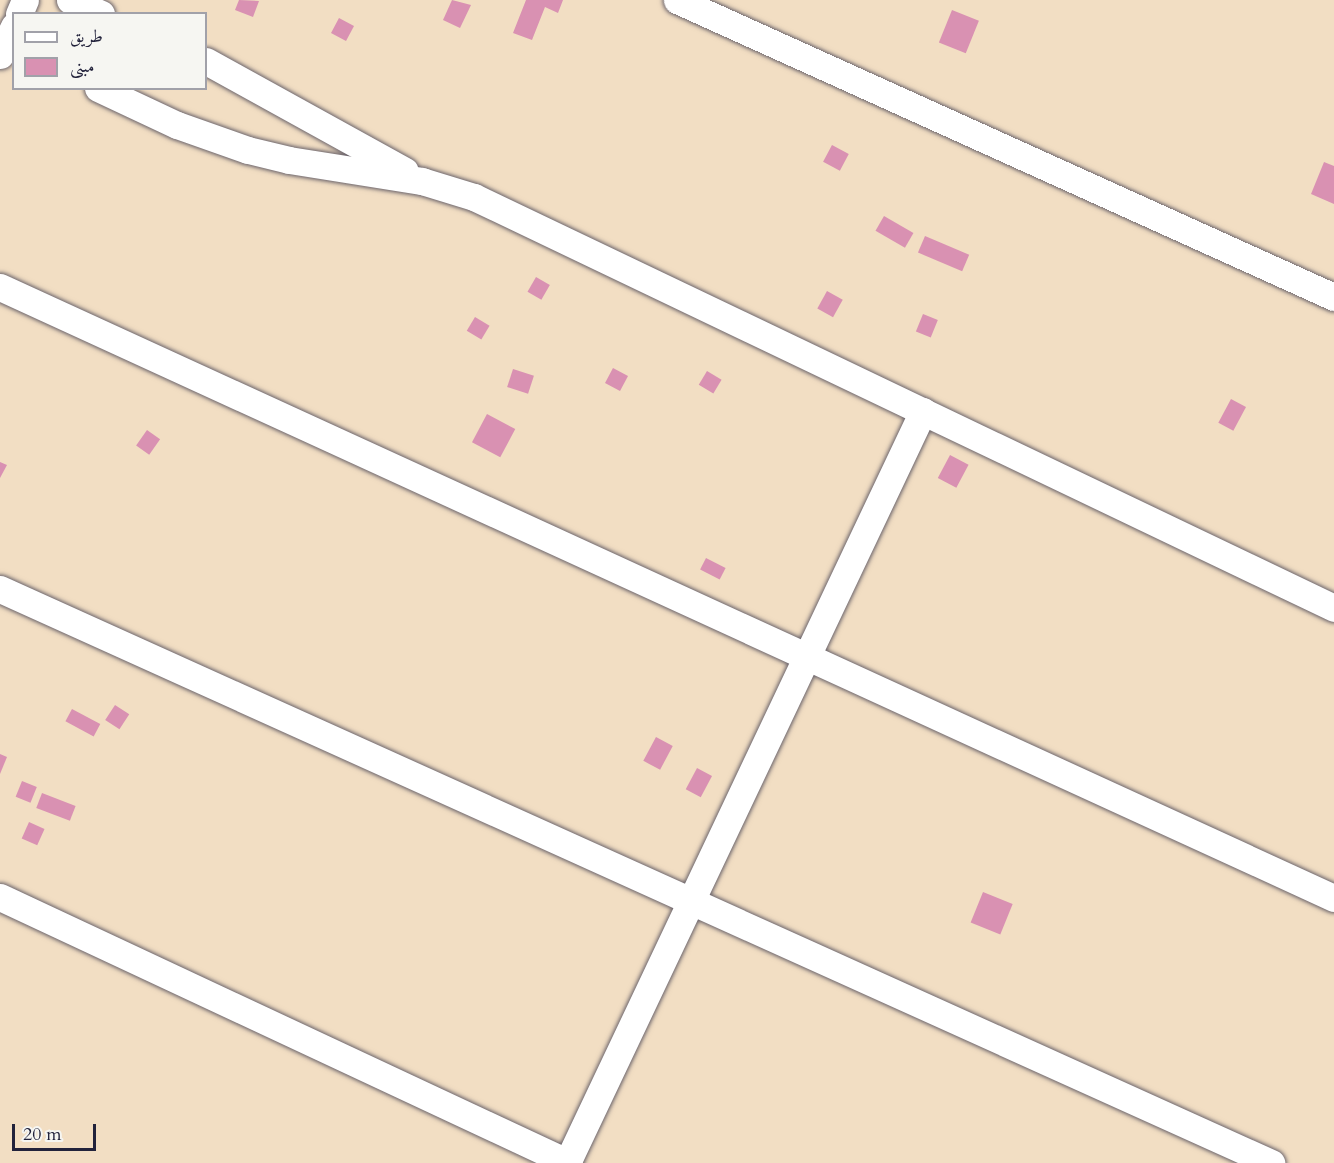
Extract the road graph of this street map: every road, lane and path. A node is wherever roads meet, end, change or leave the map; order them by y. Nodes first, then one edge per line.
1 (70, 0) edge
2 (677, 0) edge
3 (97, 12) edge
4 (207, 62) edge
5 (102, 90) edge
6 (422, 180) junction
7 (0, 287) edge
8 (1334, 297) edge
9 (923, 411) junction
10 (0, 589) edge
11 (1334, 608) edge
12 (807, 656) junction
13 (0, 897) edge
14 (1334, 898) edge
15 (691, 901) junction
16 (568, 1163) edge
17 (1271, 1163) edge

1 - 3 street
2 - 8 street
4 - 6 street
5 - 6 street
6 - 9 street
7 - 12 street
9 - 11 street
9 - 12 street
10 - 15 street
12 - 14 street
12 - 15 street
13 - 16 street
15 - 16 street
15 - 17 street

